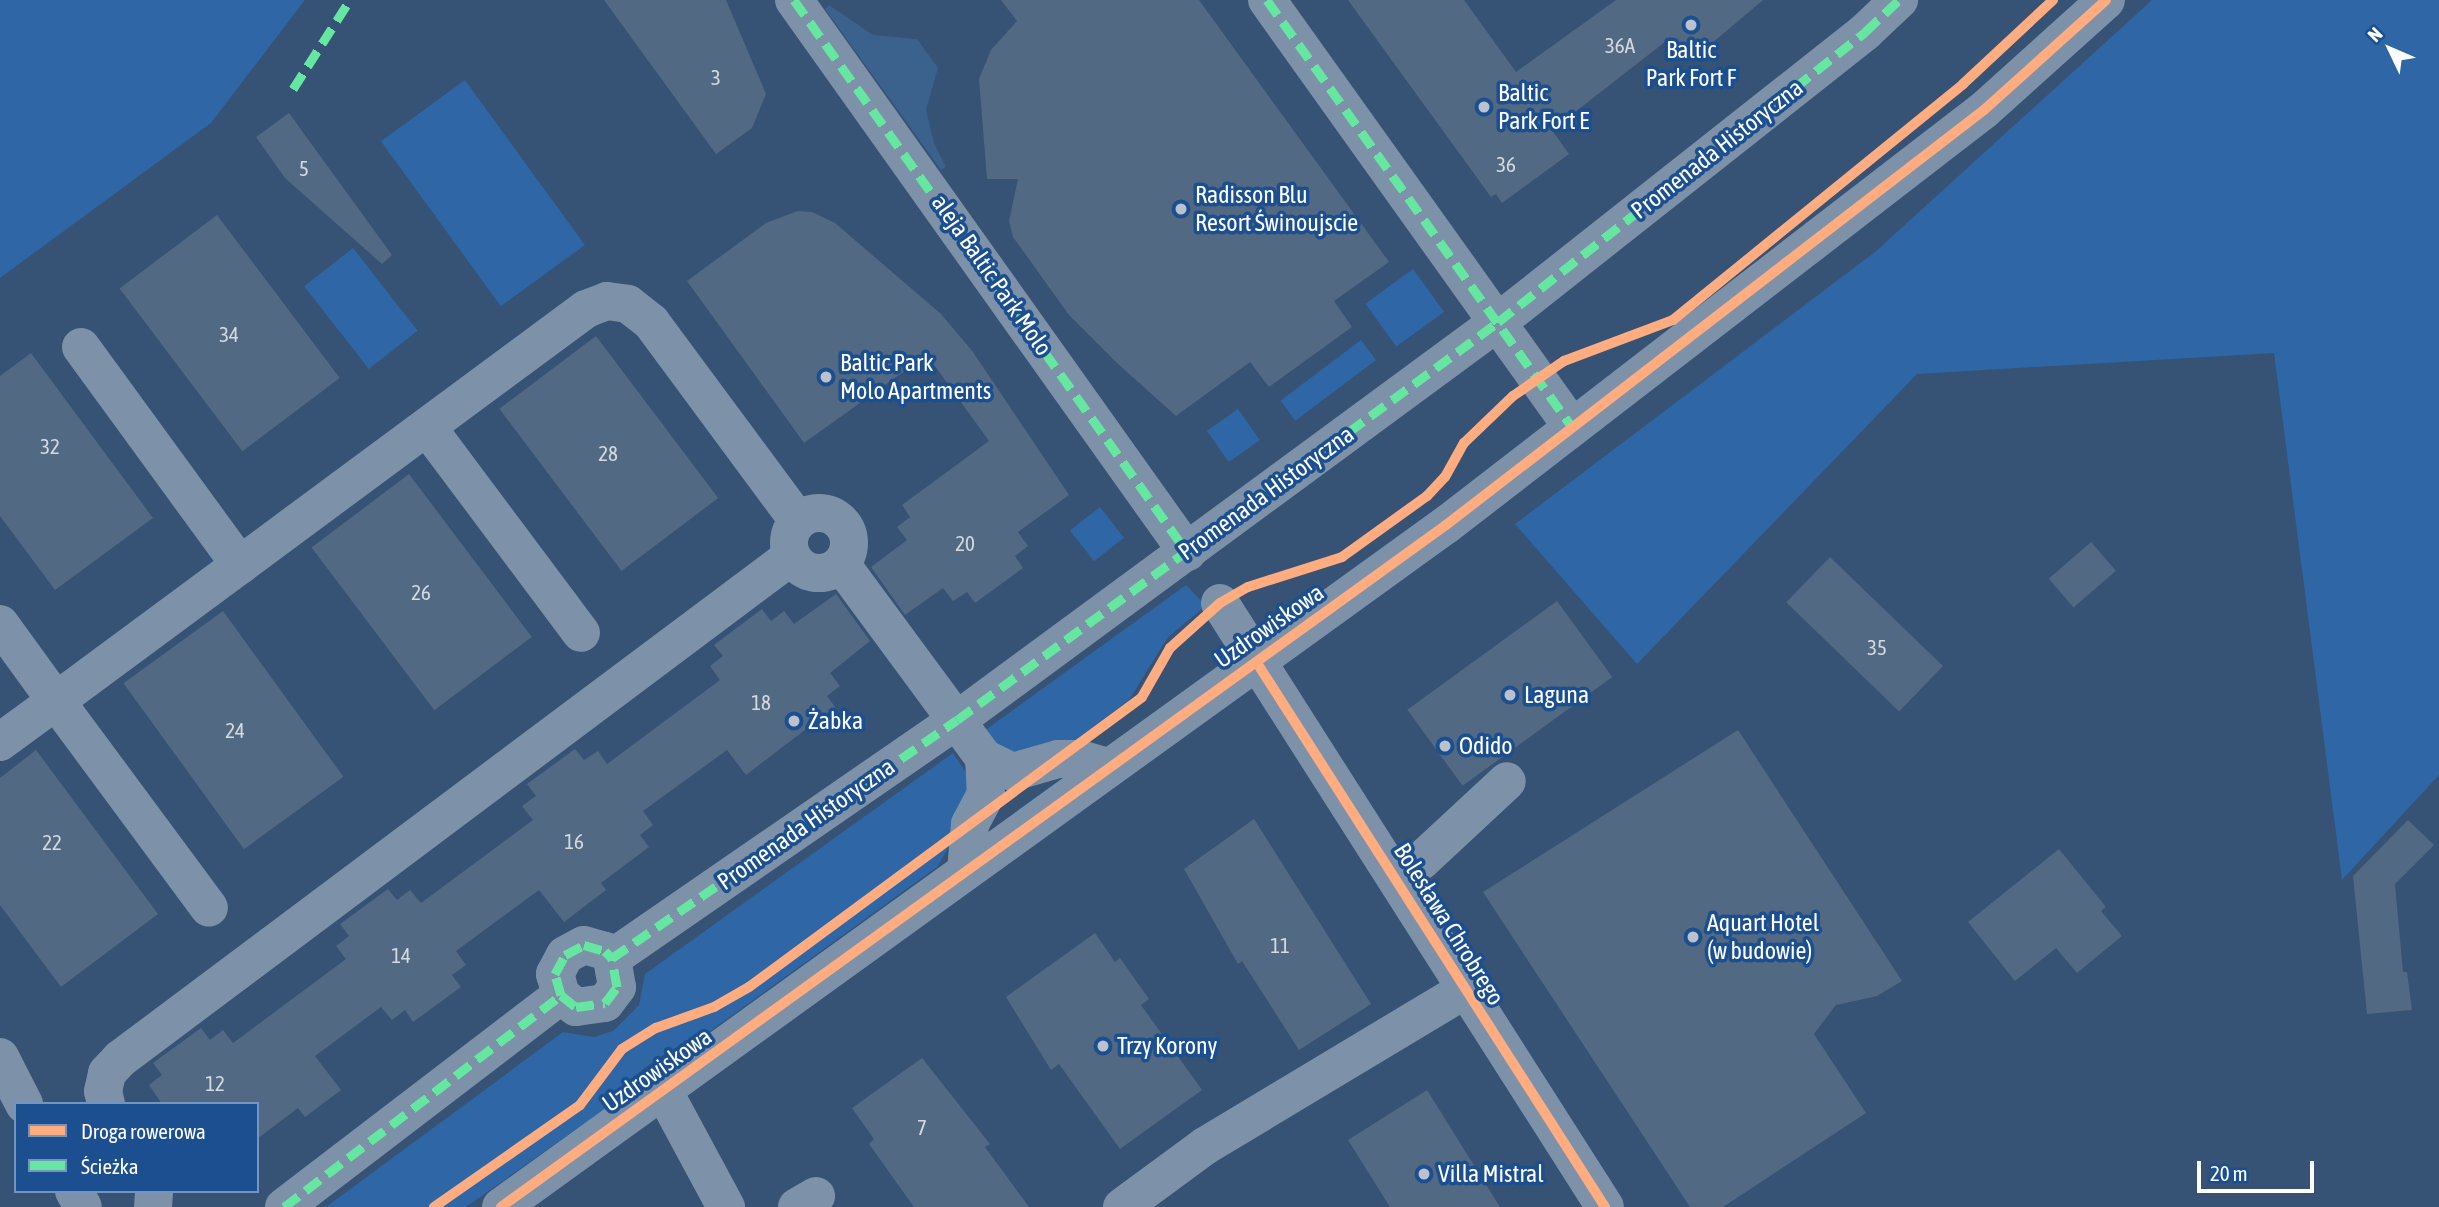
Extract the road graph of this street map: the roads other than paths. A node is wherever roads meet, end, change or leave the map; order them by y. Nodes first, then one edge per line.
1 (794, 0) edge
2 (1266, 0) edge
3 (1899, 0) edge
4 (2106, 0) edge
5 (1498, 322) junction
6 (80, 347) dead end
7 (426, 427) junction
8 (1572, 428) junction
9 (795, 538) junction
10 (1187, 552) junction
11 (841, 564) junction
12 (240, 565) junction
13 (1220, 603) dead end
14 (0, 624) edge
15 (581, 633) dead end
16 (1257, 663) junction
17 (56, 701) junction
18 (957, 720) junction
19 (0, 742) edge
20 (984, 758) junction
21 (1108, 767) junction
22 (1507, 781) dead end
23 (966, 871) junction
24 (1395, 877) junction
25 (209, 908) dead end
26 (1465, 990) junction
27 (0, 1056) edge
28 (664, 1092) junction
29 (23, 1102) edge
30 (106, 1102) edge
31 (729, 1205) edge
32 (284, 1207) edge
33 (501, 1207) edge
34 (1122, 1207) edge
35 (1605, 1207) edge

1 - 10 street, aleja Baltic Park Molo
2 - 5 street
3 - 5 street, Promenada Historyczna
4 - 8 street, Uzdrowiskowa
5 - 8 street
5 - 10 street, Promenada Historyczna
6 - 12 street
7 - 9 street
7 - 12 street
7 - 15 street
8 - 16 street, Uzdrowiskowa
9 - 11 street
9 - 11 street
9 - 30 street
10 - 18 street, Promenada Historyczna
11 - 18 street
12 - 17 street
13 - 16 street
14 - 17 street
16 - 21 street, Uzdrowiskowa
16 - 24 street, Bolesława Chrobrego
17 - 19 street
17 - 25 street
18 - 20 street
18 - 32 street, Promenada Historyczna
20 - 21 street
20 - 23 street
21 - 23 street, Uzdrowiskowa
22 - 24 street
23 - 28 street, Uzdrowiskowa
24 - 26 street, Bolesława Chrobrego
26 - 34 street
26 - 35 street, Bolesława Chrobrego
27 - 29 street
28 - 31 street
28 - 33 street, Uzdrowiskowa

